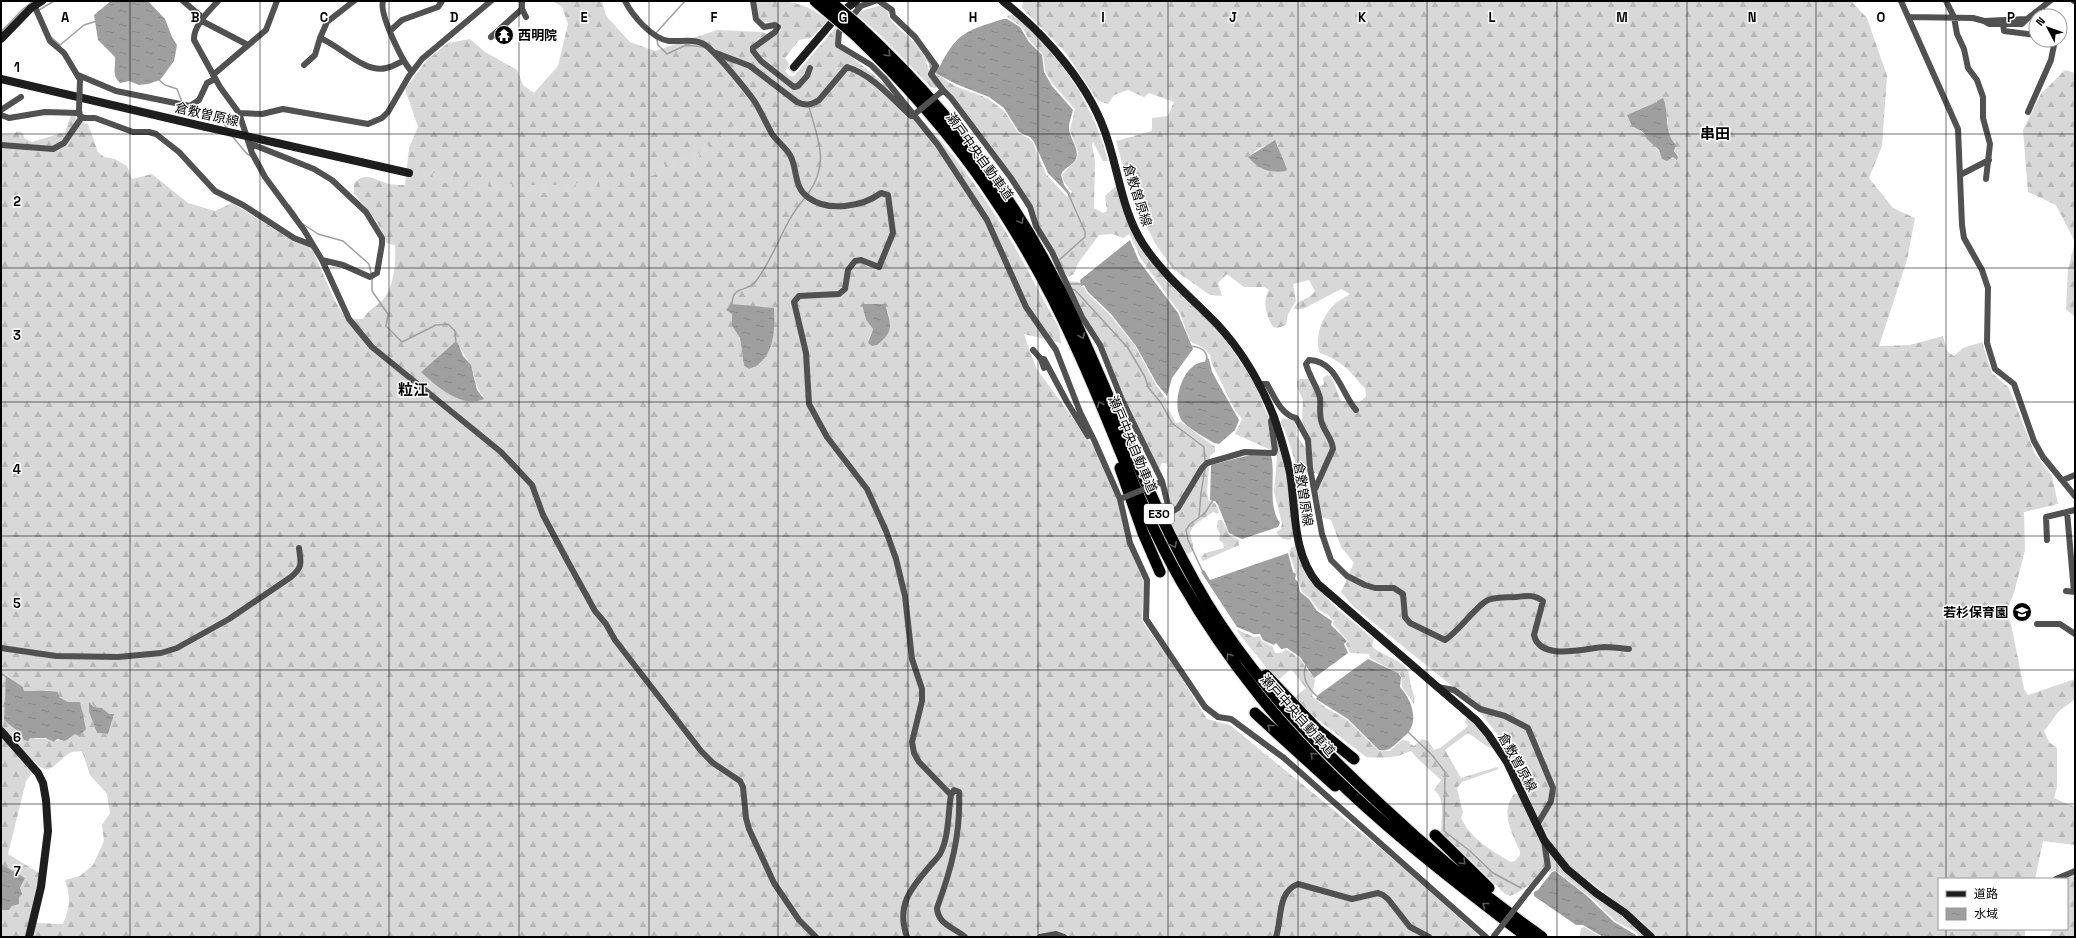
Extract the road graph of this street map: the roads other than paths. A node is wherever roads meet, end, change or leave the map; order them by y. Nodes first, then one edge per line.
1 (183, 1) edge
2 (218, 1) edge
3 (277, 1) edge
4 (354, 1) edge
5 (383, 1) edge
6 (442, 1) edge
7 (491, 1) edge
8 (522, 1) edge
9 (625, 1) edge
10 (753, 1) edge
11 (815, 1) edge
12 (830, 1) edge
13 (875, 1) edge
14 (879, 1) edge
15 (1002, 1) edge
16 (1901, 1) edge
17 (1946, 1) edge
18 (2050, 1) edge
19 (40, 2) edge
20 (1013, 4) edge
21 (858, 5) edge
22 (841, 7) dead end
23 (522, 9) junction
24 (1909, 16) junction
25 (526, 17) dead end
26 (1954, 17) junction
27 (2027, 19) junction
28 (202, 20) junction
29 (1984, 20) junction
30 (2003, 24) junction
31 (391, 30) junction
32 (857, 31) junction
33 (2028, 34) edge
34 (491, 37) dead end
35 (320, 38) junction
36 (1, 39) edge
37 (248, 45) junction
38 (2054, 48) edge
39 (713, 52) junction
40 (404, 61) junction
41 (304, 65) dead end
42 (794, 67) tunnel mouth
43 (810, 68) dead end
44 (412, 72) junction
45 (79, 77) junction
46 (214, 77) junction
47 (1, 79) edge
48 (942, 91) junction
49 (21, 97) dead end
50 (1, 110) edge
51 (2028, 112) dead end
52 (239, 113) junction
53 (80, 114) junction
54 (915, 114) junction
55 (1, 115) edge
56 (248, 143) junction
57 (1, 145) edge
58 (1989, 160) junction
59 (409, 173) tunnel mouth
60 (1960, 175) junction
61 (1986, 179) dead end
62 (312, 245) junction
63 (322, 260) junction
64 (1033, 350) dead end
65 (1041, 360) junction
66 (1044, 368) dead end
67 (1258, 384) junction
68 (1356, 410) dead end
69 (1273, 416) junction
70 (1110, 428) junction
71 (1095, 442) junction
72 (2075, 475) edge
73 (2063, 480) junction
74 (1161, 482) junction
75 (1314, 490) junction
76 (2075, 496) edge
77 (1120, 499) junction
78 (2075, 510) edge
79 (2067, 512) junction
80 (2047, 540) dead end
81 (299, 548) dead end
82 (1160, 572) dead end
83 (2066, 591) dead end
84 (2075, 592) edge
85 (2037, 624) dead end
86 (1223, 628) junction
87 (2075, 634) edge
88 (1, 648) edge
89 (1629, 649) dead end
90 (1438, 687) junction
91 (1255, 712) dead end
92 (1, 731) edge
93 (1354, 759) dead end
94 (951, 794) junction
95 (1537, 824) junction
96 (1435, 835) dead end
97 (1544, 840) junction
98 (1407, 842) junction
99 (2075, 871) edge
100 (2058, 878) edge
101 (1528, 932) edge
102 (29, 937) edge
103 (816, 937) edge
104 (907, 937) edge
105 (965, 937) edge
106 (1040, 937) edge
107 (1064, 937) edge
108 (1276, 937) edge
109 (1429, 937) edge
110 (1486, 937) edge
111 (1494, 937) edge
112 (1542, 937) edge
113 (1651, 937) edge

1 - 28 street
2 - 28 street
3 - 37 street
4 - 35 street
5 - 31 street
6 - 31 street
7 - 44 street
8 - 23 street
9 - 39 street
10 - 43 street
11 - 22 street
11 - 32 highway, 瀬戸中央自動車道 / E30, bridge
12 - 32 highway, 瀬戸中央自動車道 / E30, bridge
13 - 21 street
14 - 48 street
15 - 20 street, 倉敷曽原線
16 - 24 street
17 - 26 street
18 - 27 street
19 - 36 street
19 - 45 street
20 - 67 street, 倉敷曽原線
21 - 42 street
21 - 54 street
23 - 25 street
23 - 34 street
24 - 26 street
24 - 60 street
26 - 29 street
26 - 58 street
27 - 29 street
27 - 30 street
28 - 37 street
28 - 46 street
29 - 30 street
30 - 33 street
31 - 40 street
70 -> 32 highway, 瀬戸中央自動車道 / E30
32 -> 86 highway, 瀬戸中央自動車道 / E30
35 - 40 street
35 - 41 street
37 - 46 street
38 - 51 street
39 - 54 street
39 - 94 street
40 - 44 street
44 - 52 street
45 - 46 street
45 - 53 street, bridge
46 - 52 street
47 - 59 street, 倉敷曽原線, bridge
48 - 54 street, bridge
48 - 74 street
49 - 50 street
52 - 56 street
53 - 55 street
53 - 57 street
53 - 62 street
54 - 71 street
56 - 62 street
56 - 63 street
58 - 60 street
58 - 61 street
60 - 73 street
62 - 63 street
63 - 103 street
64 - 65 street
65 - 66 street
65 - 71 street
67 - 69 street, 倉敷曽原線
67 - 75 street
68 - 75 street
69 - 74 street
69 - 90 street, 倉敷曽原線
70 - 82 highway
98 -> 70 highway, 瀬戸中央自動車道 / E30
71 - 77 street
72 - 73 street
73 - 76 street
74 - 77 street, bridge
75 - 89 street
77 - 110 street
78 - 79 street
79 - 80 street
79 - 84 street
81 - 88 street
83 - 84 street
85 - 87 street
86 - 93 highway
86 - 101 highway, 瀬戸中央自動車道 / E30
90 - 95 street, 倉敷曽原線
90 - 95 street
98 -> 91 highway
92 - 102 street
94 - 104 street
94 - 105 street
95 - 97 street, 倉敷曽原線
96 -> 101 highway
97 - 111 street, bridge
97 - 113 street, 倉敷曽原線
101 -> 98 highway, 瀬戸中央自動車道 / E30
99 - 100 street
101 - 112 highway, 瀬戸中央自動車道 / E30
106 - 107 street
108 - 109 street

